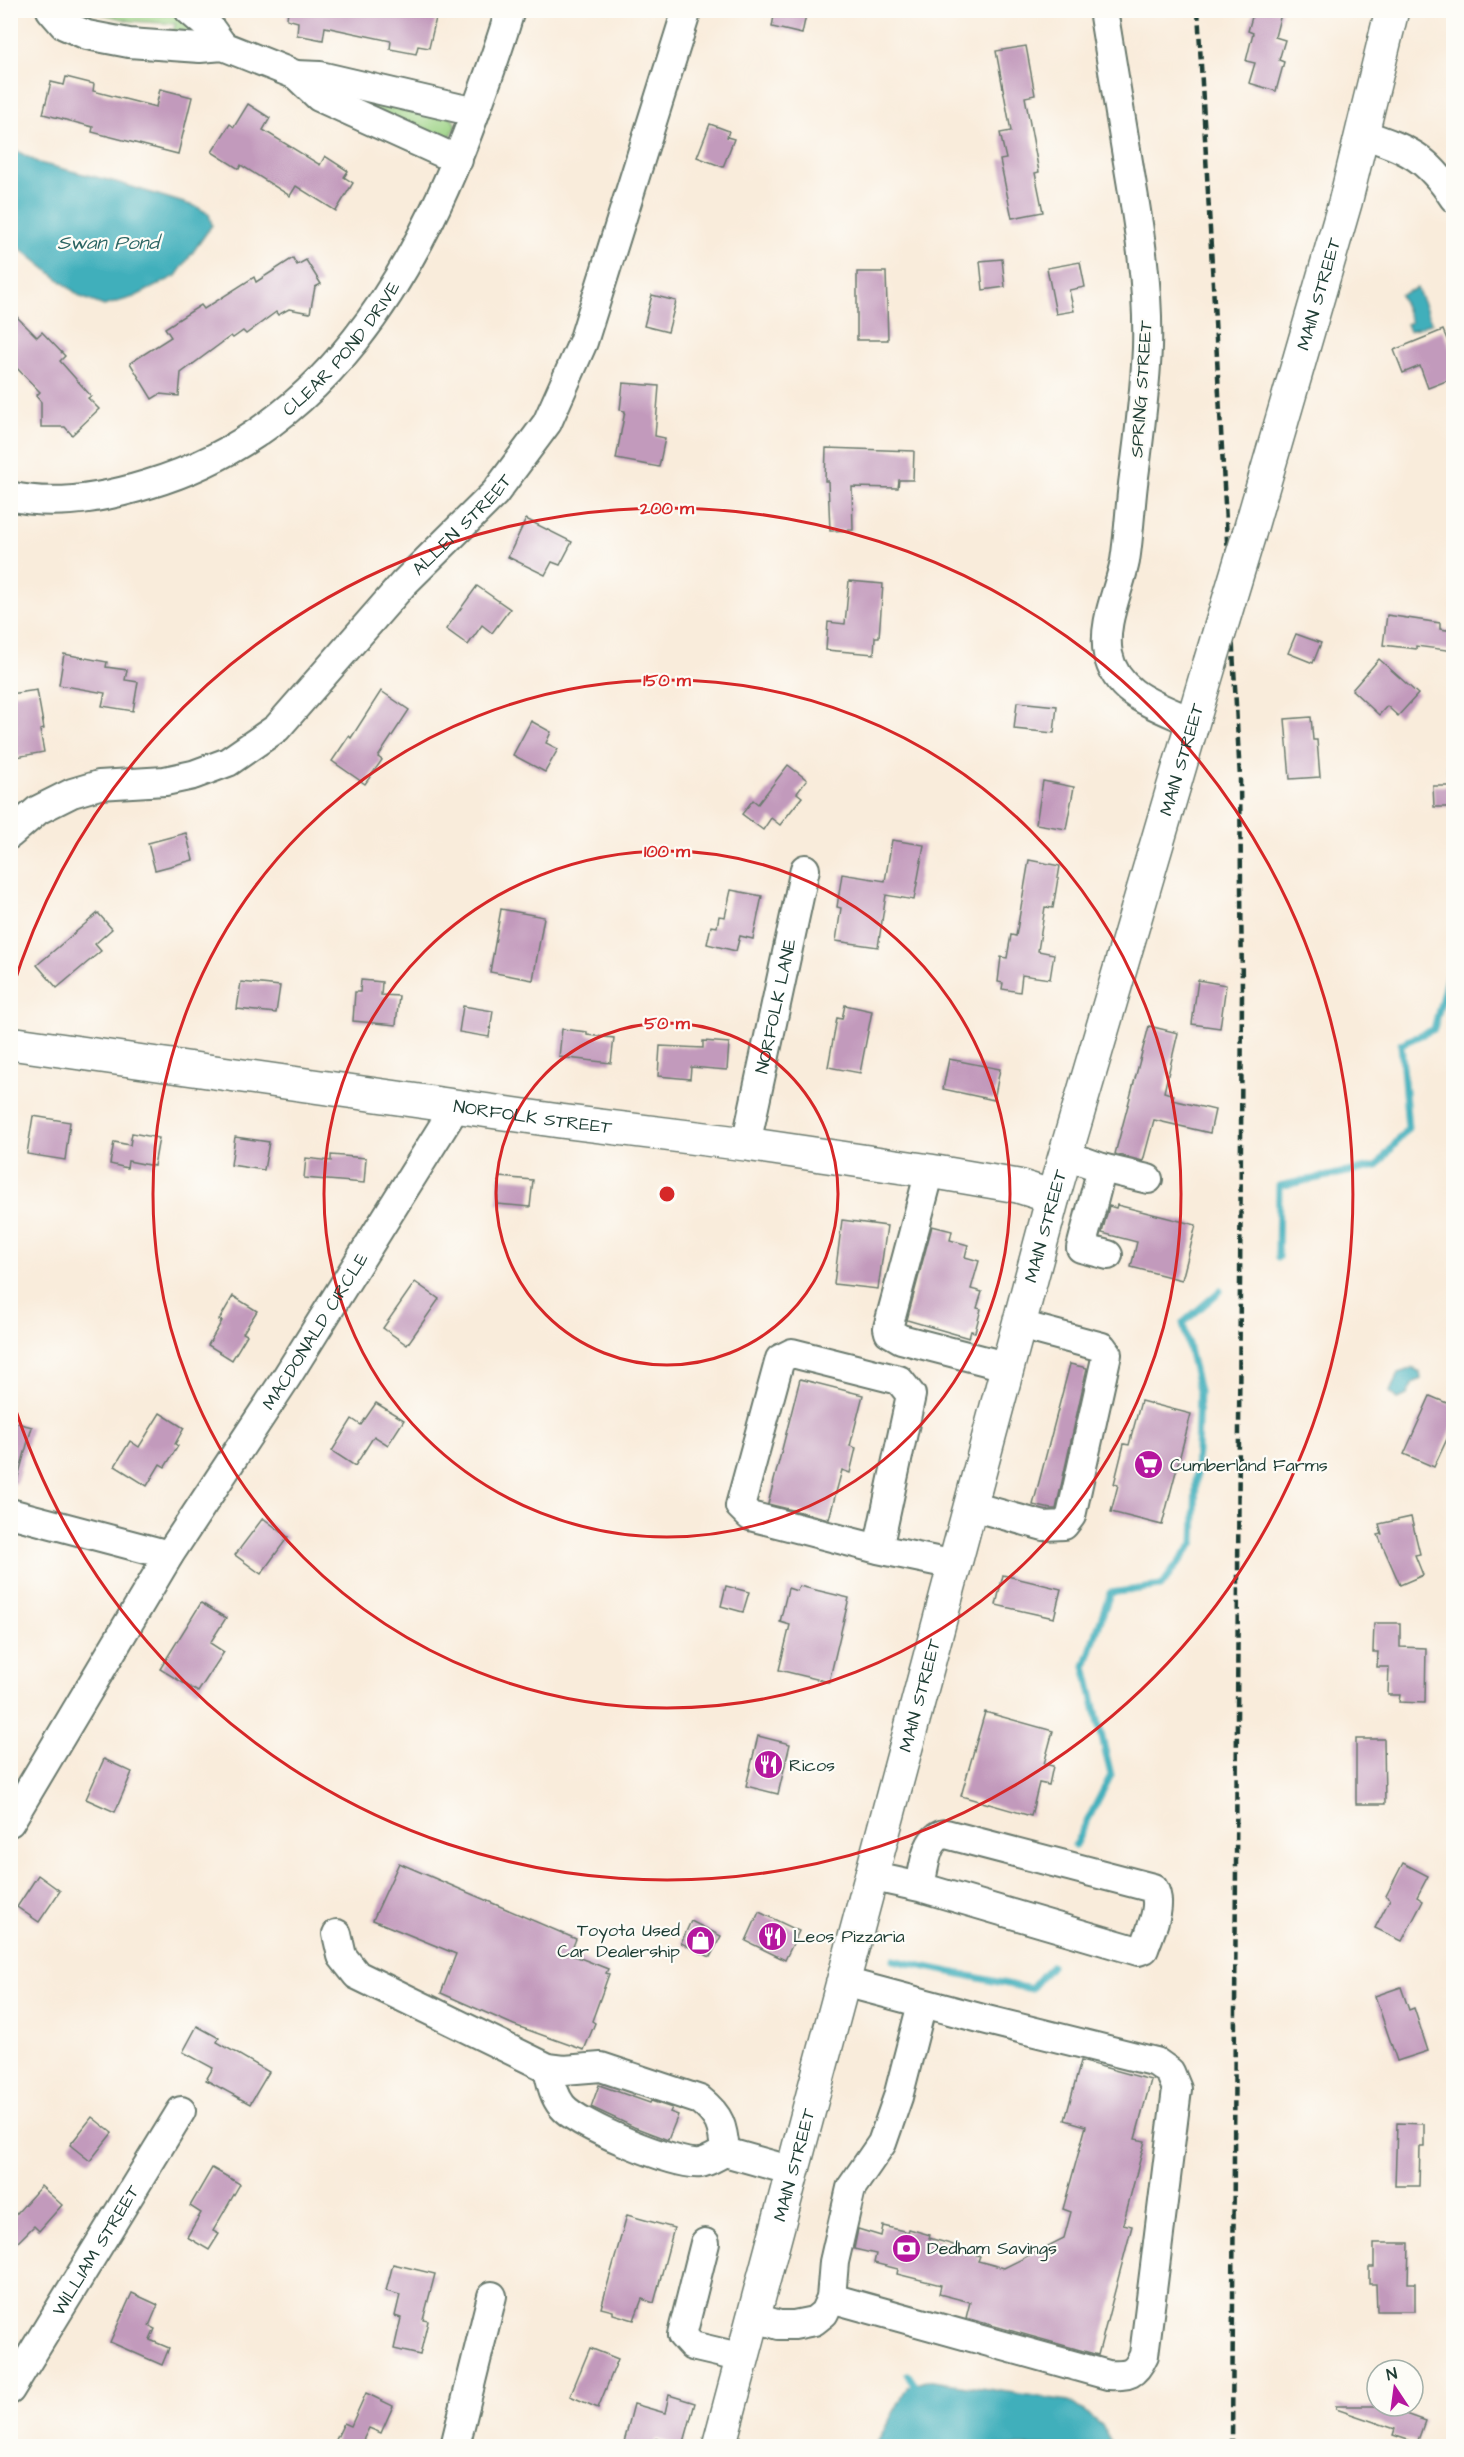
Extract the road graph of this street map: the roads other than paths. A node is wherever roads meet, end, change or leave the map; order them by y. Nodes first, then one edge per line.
1 (51, 10) edge
2 (189, 10) edge
3 (510, 10) edge
4 (687, 10) edge
5 (1103, 10) edge
6 (1392, 10) edge
7 (223, 46) junction
8 (296, 75) junction
9 (475, 112) junction
10 (1363, 134) junction
11 (458, 160) junction
12 (1454, 198) edge
13 (10, 496) edge
14 (1192, 722) junction
15 (10, 834) edge
16 (805, 869) dead end
17 (10, 1043) edge
18 (456, 1106) junction
19 (747, 1144) junction
20 (1066, 1155) junction
21 (1102, 1168) junction
22 (930, 1171) junction
23 (1149, 1179) dead end
24 (1053, 1197) junction
25 (1108, 1255) dead end
26 (1020, 1325) junction
27 (1009, 1367) junction
28 (971, 1506) junction
29 (10, 1513) edge
30 (878, 1549) junction
31 (170, 1555) junction
32 (955, 1565) junction
33 (10, 1822) edge
34 (870, 1876) junction
35 (920, 1887) junction
36 (337, 1934) dead end
37 (844, 1982) junction
38 (922, 2004) junction
39 (548, 2068) junction
40 (182, 2111) dead end
41 (725, 2152) junction
42 (793, 2171) junction
43 (705, 2243) dead end
44 (492, 2296) dead end
45 (831, 2298) junction
46 (753, 2317) junction
47 (743, 2358) junction
48 (10, 2390) edge
49 (455, 2446) edge
50 (719, 2446) edge

1 - 7 street
2 - 7 street
3 - 9 street, CLEAR POND DRIVE
4 - 15 street, ALLEN STREET
5 - 14 street, SPRING STREET
6 - 10 main road, MAIN STREET
7 - 8 street
8 - 9 street
8 - 11 street
9 - 11 street, CLEAR POND DRIVE
10 - 12 street
10 - 14 main road, MAIN STREET, bridge
11 - 13 street, CLEAR POND DRIVE
14 - 20 main road, MAIN STREET
16 - 19 street, NORFOLK LANE
17 - 18 main road, NORFOLK STREET
18 - 19 main road, NORFOLK STREET
18 - 31 street, MACDONALD CIRCLE
19 - 22 main road, NORFOLK STREET
20 - 21 street
20 - 24 main road, MAIN STREET
21 - 23 street
21 - 25 street
22 - 24 main road, NORFOLK STREET
22 - 27 street
24 - 26 main road, MAIN STREET
26 - 27 main road, MAIN STREET
26 - 28 street
27 - 28 main road, MAIN STREET
28 - 32 main road, MAIN STREET
29 - 31 street
30 - 30 street
30 - 32 street
31 - 33 street, MACDONALD CIRCLE
32 - 34 main road, MAIN STREET
34 - 35 street
34 - 37 main road, MAIN STREET
35 - 35 street
36 - 39 street
37 - 38 street
37 - 42 main road, MAIN STREET
38 - 45 street
38 - 45 street
39 - 41 street
39 - 41 street
40 - 48 street, WILLIAM STREET
41 - 42 street
42 - 46 main road, MAIN STREET
43 - 47 street
44 - 49 street
45 - 46 street
46 - 47 main road, MAIN STREET
47 - 50 main road, MAIN STREET

